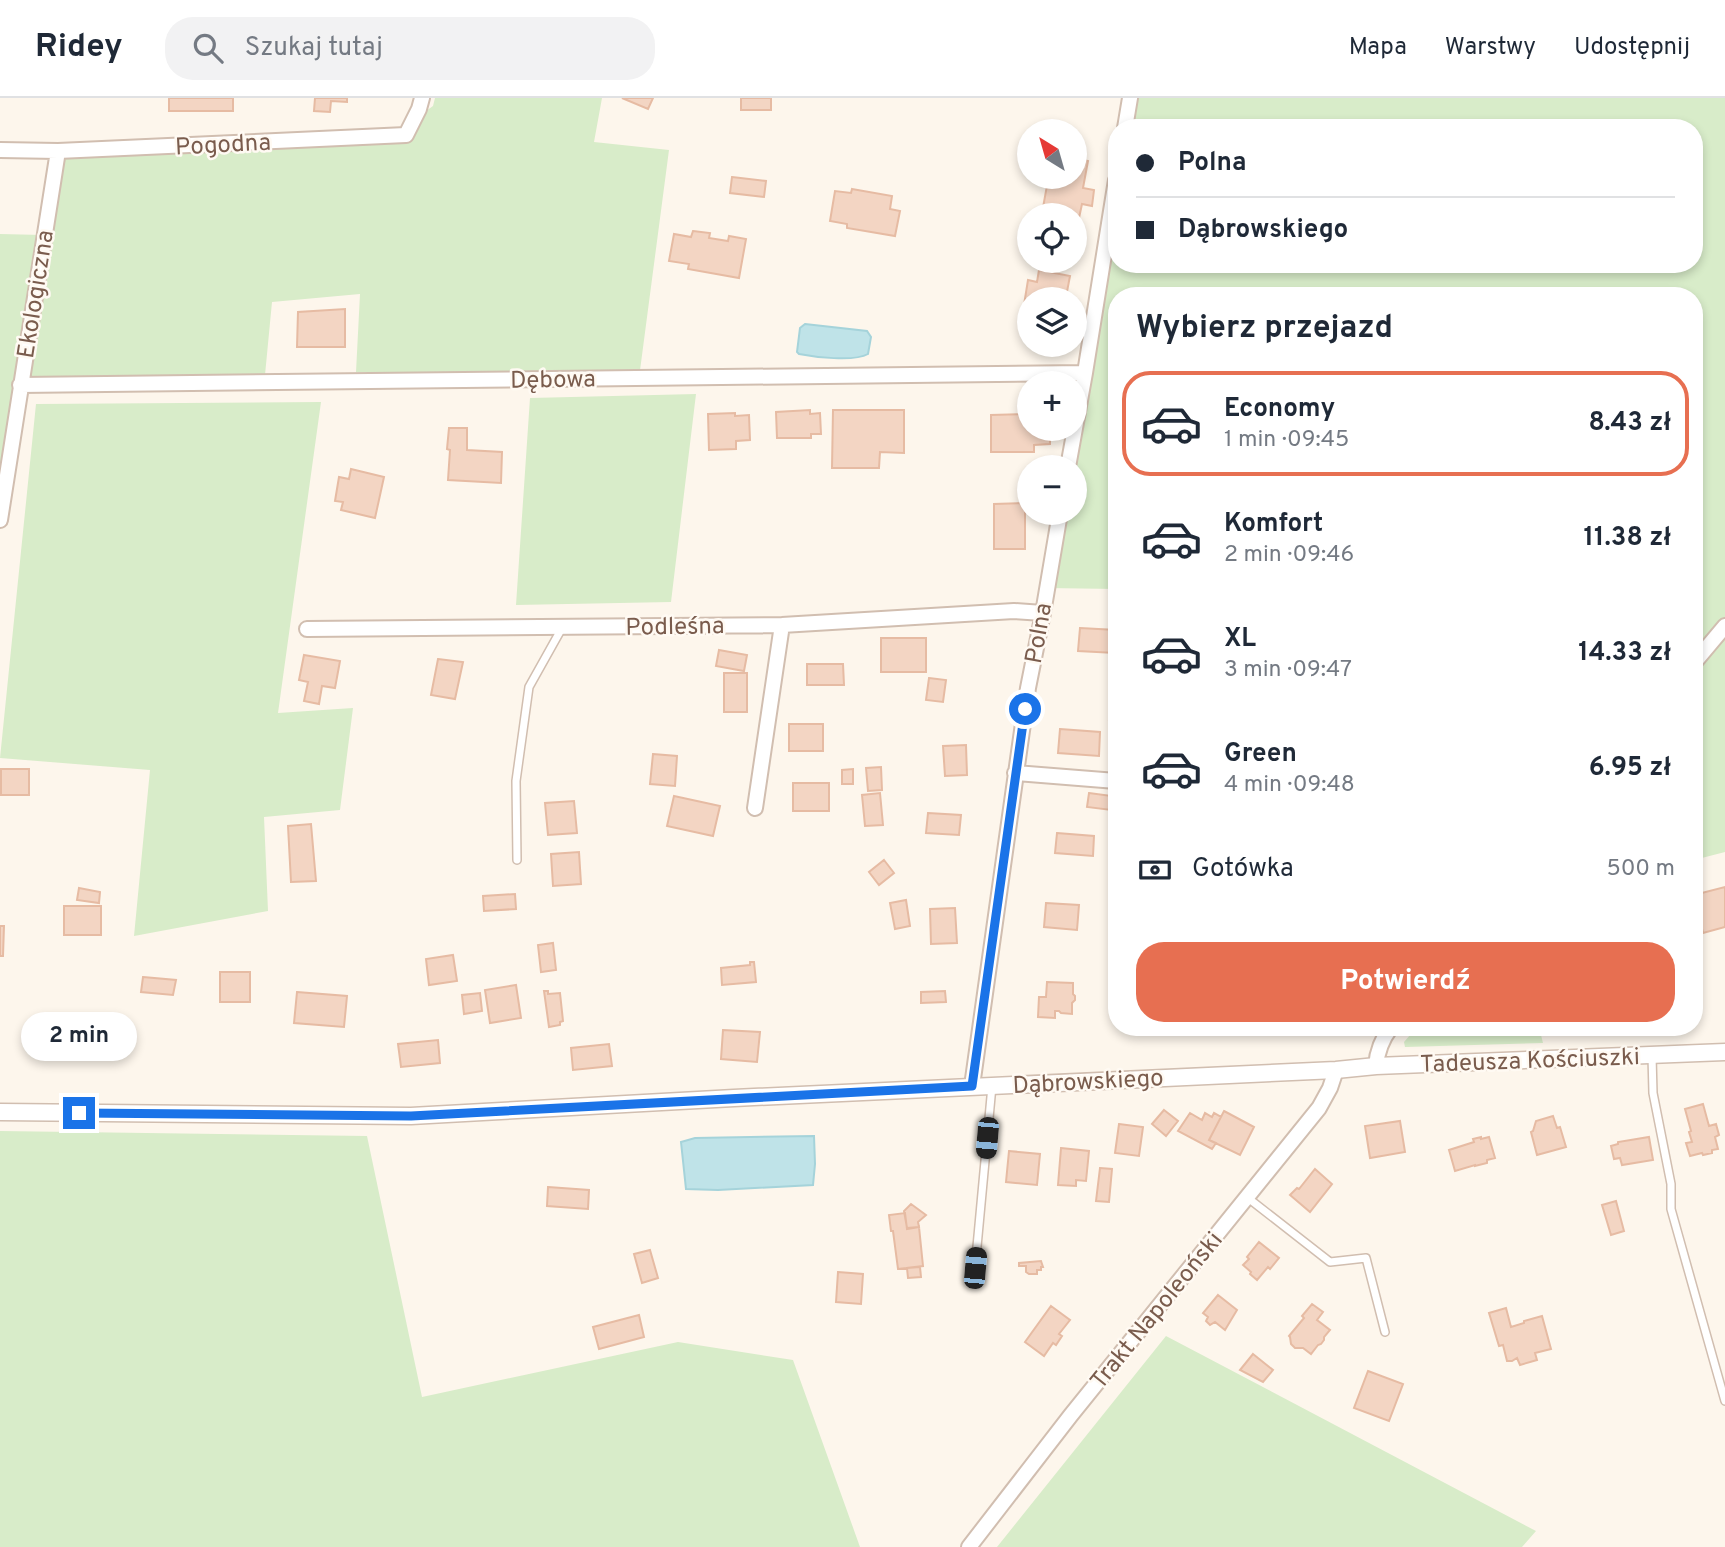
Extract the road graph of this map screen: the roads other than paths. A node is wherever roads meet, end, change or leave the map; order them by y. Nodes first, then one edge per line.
1 (422, 98) edge
2 (1130, 98) edge
3 (1126, 119) edge
4 (0, 150) edge
5 (58, 151) junction
6 (1108, 230) edge
7 (1085, 371) edge
8 (1017, 374) edge
9 (20, 385) junction
10 (0, 520) edge
11 (1058, 525) edge
12 (1043, 612) junction
13 (782, 625) junction
14 (1725, 626) edge
15 (562, 628) junction
16 (307, 629) dead end
17 (1703, 652) edge
18 (1015, 773) junction
19 (1108, 780) edge
20 (755, 808) dead end
21 (517, 860) dead end
22 (1385, 1036) edge
23 (1725, 1052) edge
24 (1652, 1055) junction
25 (1376, 1066) junction
26 (1336, 1070) junction
27 (972, 1086) junction
28 (992, 1086) junction
29 (0, 1112) edge
30 (1248, 1198) junction
31 (975, 1268) dead end
32 (1385, 1332) dead end
33 (1725, 1401) edge
34 (969, 1547) edge

1 - 5 street, Pogodna
2 - 3 street
4 - 5 street, Pogodna
5 - 9 street, Ekologiczna
6 - 7 street
8 - 9 street, Dębowa
9 - 10 street, Ekologiczna
11 - 12 street, Polna
12 - 13 street, Podleśna
12 - 18 street, Polna
13 - 15 street, Podleśna
13 - 20 street
14 - 17 street
15 - 16 street, Podleśna
15 - 21 lane
18 - 19 street
18 - 27 street, Polna
22 - 25 street
23 - 24 street, Tadeusza Kościuszki
24 - 25 street, Tadeusza Kościuszki
24 - 33 lane
25 - 26 street, Tadeusza Kościuszki
26 - 28 street, Dąbrowskiego
26 - 30 street, Trakt Napoleoński
27 - 28 street, Dąbrowskiego
27 - 29 street, Dąbrowskiego
28 - 31 lane
30 - 32 lane
30 - 34 street, Trakt Napoleoński

